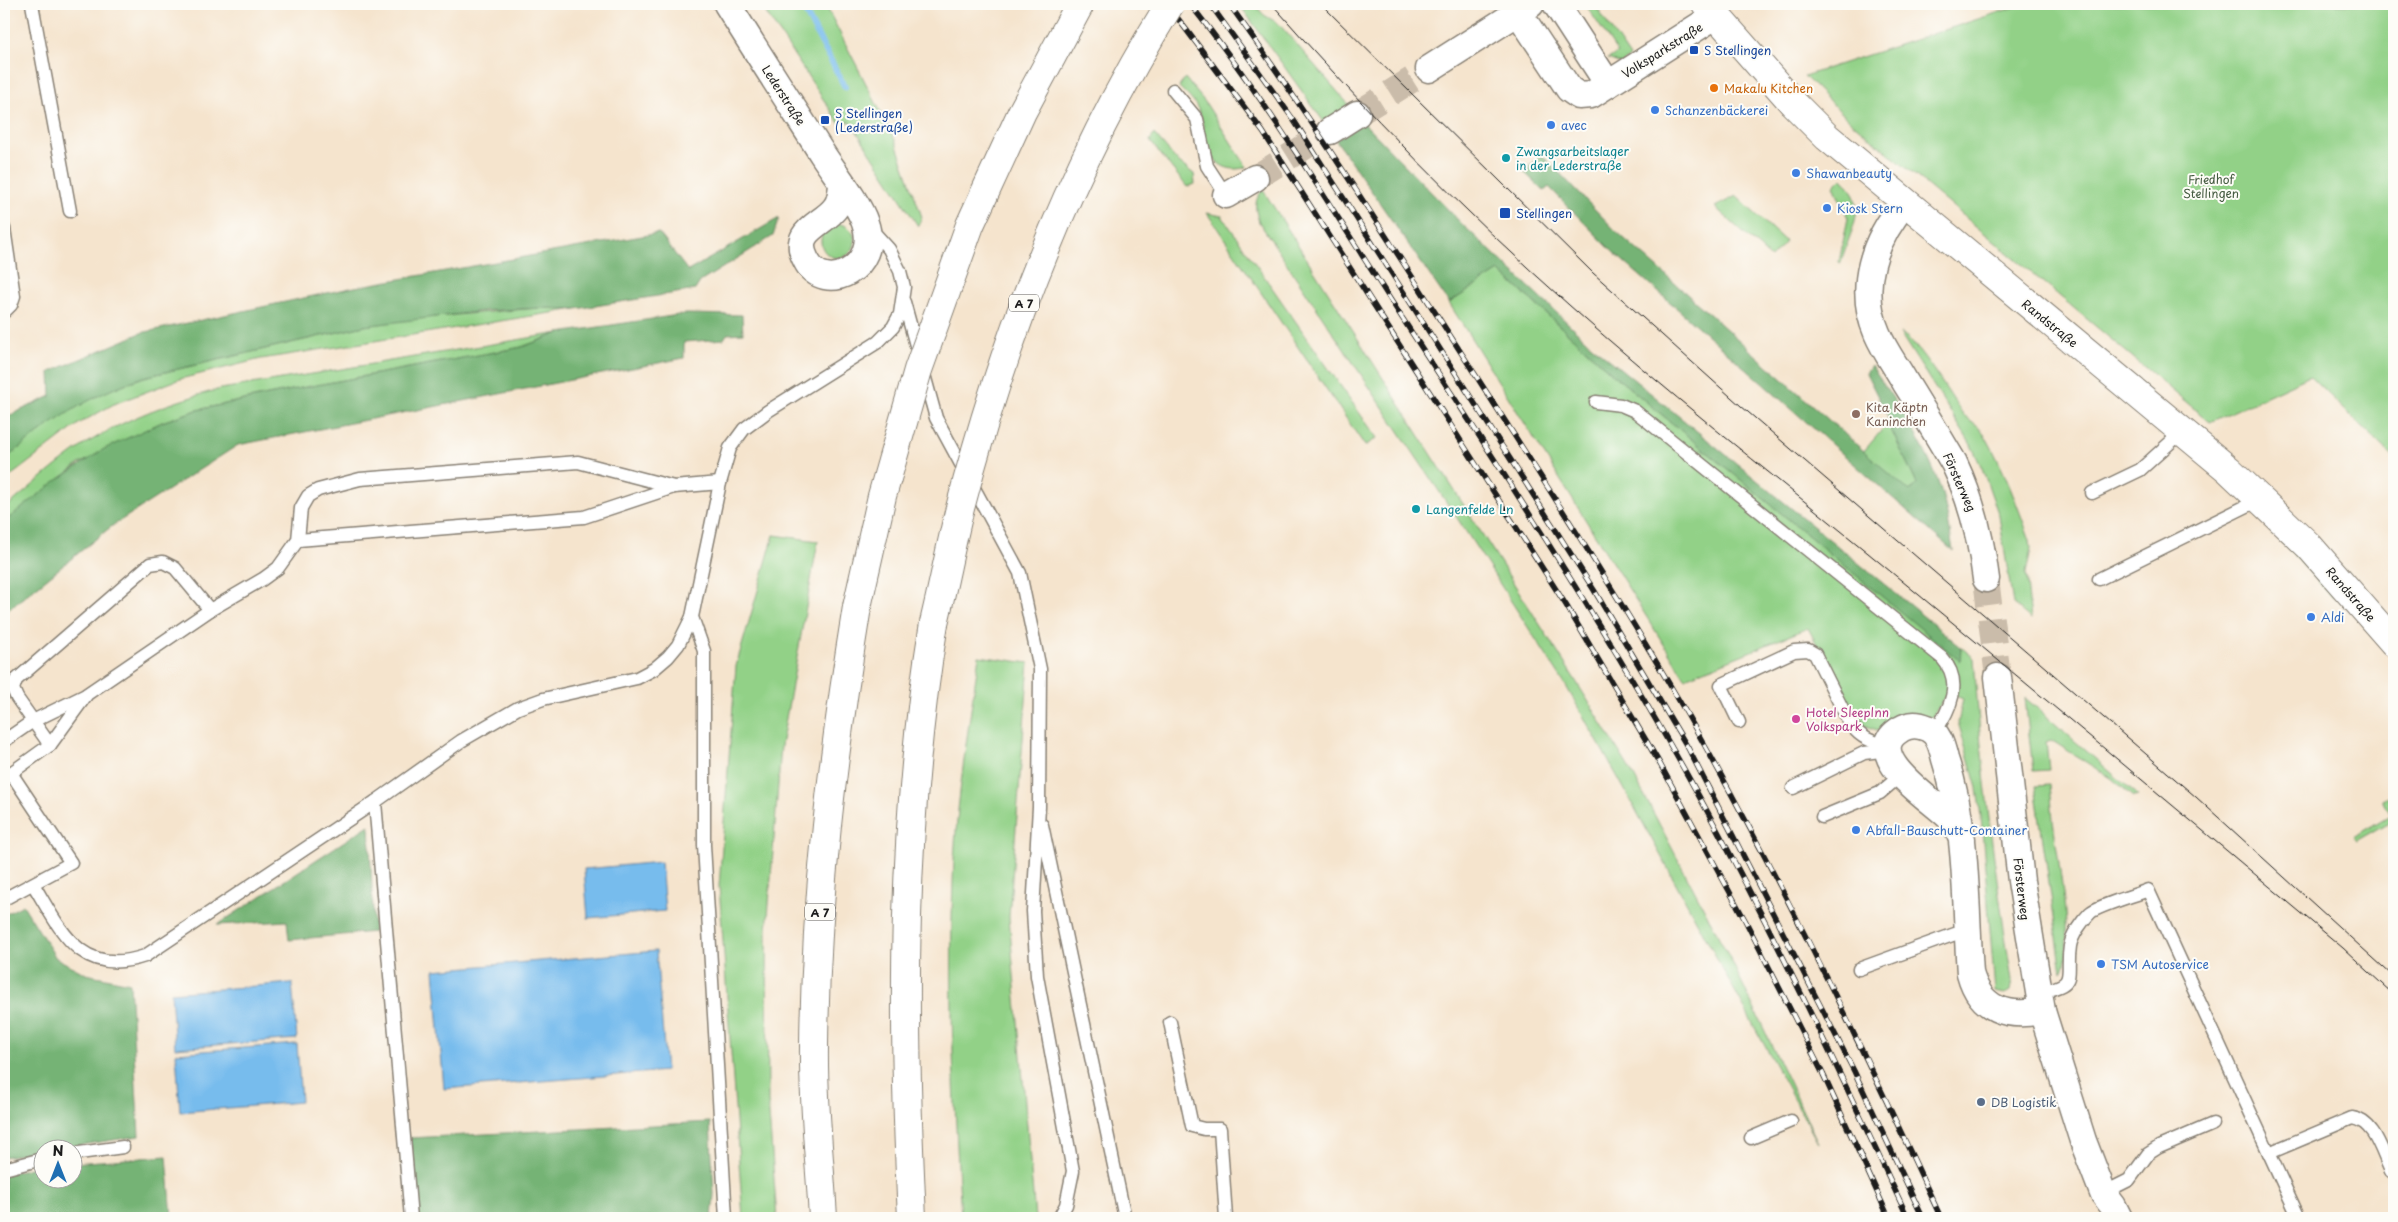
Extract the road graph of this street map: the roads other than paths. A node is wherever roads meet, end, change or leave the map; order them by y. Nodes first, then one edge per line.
1 (32, 4) edge
2 (727, 4) edge
3 (1080, 4) edge
4 (1170, 4) edge
5 (1556, 4) edge
6 (1524, 8) edge
7 (1711, 10) edge
8 (1429, 69) tunnel mouth
9 (1608, 84) junction
10 (1173, 90) dead end
11 (1357, 114) tunnel mouth
12 (1330, 131) tunnel mouth
13 (1255, 178) tunnel mouth
14 (842, 185) junction
15 (1226, 195) joint
16 (1904, 203) junction
17 (70, 211) dead end
18 (865, 222) junction
19 (4, 228) edge
20 (904, 300) junction
21 (4, 312) edge
22 (1596, 402) dead end
23 (2183, 431) junction
24 (720, 483) junction
25 (674, 487) junction
26 (2092, 492) dead end
27 (2261, 499) junction
28 (298, 540) junction
29 (1986, 579) tunnel mouth
30 (2099, 579) dead end
31 (210, 610) junction
32 (692, 616) junction
33 (2394, 643) edge
34 (1998, 677) tunnel mouth
35 (88, 694) junction
36 (33, 721) junction
37 (1739, 722) dead end
38 (1934, 733) junction
39 (4, 741) edge
40 (50, 745) junction
41 (1889, 747) junction
42 (1901, 775) junction
43 (7, 776) edge
44 (1793, 788) dead end
45 (375, 802) junction
46 (1039, 807) junction
47 (1822, 817) dead end
48 (1962, 839) junction
49 (33, 884) junction
50 (4, 900) edge
51 (1968, 932) junction
52 (1859, 969) dead end
53 (2040, 1001) junction
54 (1170, 1022) dead end
55 (1791, 1120) dead end
56 (2213, 1124) dead end
57 (1751, 1138) dead end
58 (123, 1147) dead end
59 (82, 1153) edge
60 (2269, 1153) junction
61 (32, 1162) edge
62 (4, 1169) edge
63 (2393, 1173) edge
64 (2103, 1194) junction
65 (411, 1218) edge
66 (726, 1218) edge
67 (823, 1218) edge
68 (912, 1218) edge
69 (1059, 1218) edge
70 (1125, 1218) edge
71 (1226, 1218) edge
72 (2119, 1218) edge
73 (2299, 1218) edge

1 - 17 lane
2 - 14 street, Lederstraße
3 - 67 main road, A 7, bridge
4 - 68 main road, A 7, bridge
5 - 9 street, Volksparkstraße
6 - 8 street, Volksparkstraße
6 - 9 street, Volksparkstraße
7 - 9 street, Volksparkstraße
7 - 16 main road, Randstraße
10 - 15 lane
11 - 12 street
13 - 15 street
14 - 18 street, Lederstraße
14 - 18 street, Lederstraße
16 - 23 main road, Randstraße
16 - 29 street, Försterweg
18 - 20 lane
19 - 21 lane
20 - 24 lane
20 - 46 lane
22 - 38 lane
23 - 26 lane
23 - 27 main road, Randstraße
24 - 25 lane
24 - 32 lane
25 - 28 lane
25 - 28 lane
27 - 30 lane
27 - 33 main road, Randstraße
28 - 31 lane
31 - 35 lane
31 - 36 lane
32 - 45 lane
32 - 66 lane
34 - 53 street, Försterweg
35 - 36 lane
35 - 40 lane
36 - 39 lane
36 - 40 lane
37 - 41 lane
38 - 41 street
38 - 48 street
40 - 43 lane
41 - 42 street
41 - 44 lane
42 - 47 lane
42 - 48 street
43 - 49 lane
45 - 49 lane
45 - 65 lane
46 - 69 lane
46 - 70 lane
48 - 51 street
49 - 50 lane
51 - 52 lane
51 - 53 street
53 - 60 lane
53 - 64 street, Försterweg
54 - 71 lane
55 - 57 lane
56 - 64 lane
58 - 59 lane
60 - 63 lane
60 - 73 lane
61 - 62 lane
64 - 72 street, Försterweg

